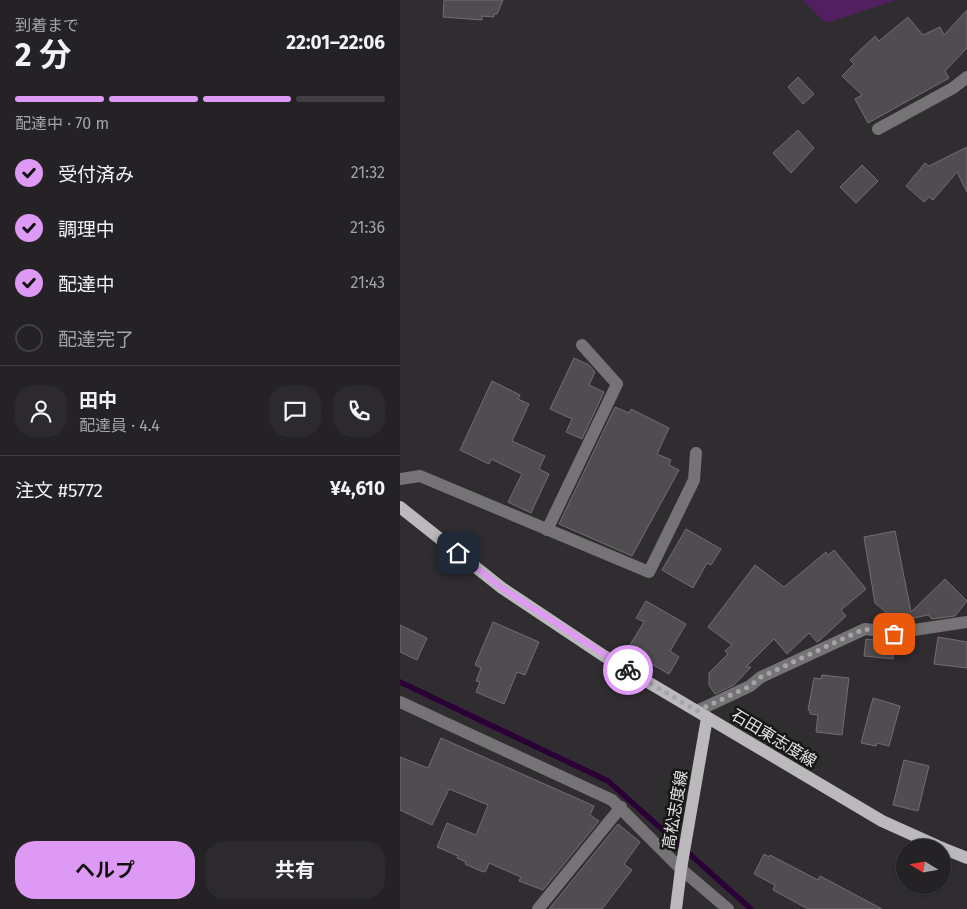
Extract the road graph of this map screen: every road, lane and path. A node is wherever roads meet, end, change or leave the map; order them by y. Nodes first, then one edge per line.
1 (967, 77) edge
2 (878, 129) dead end
3 (582, 345) dead end
4 (696, 452) dead end
5 (400, 479) edge
6 (400, 507) edge
7 (547, 530) junction
8 (967, 622) edge
9 (400, 702) edge
10 (702, 714) junction
11 (621, 807) junction
12 (922, 839) edge
13 (951, 852) edge
14 (967, 858) edge
15 (681, 869) junction
16 (538, 909) edge
17 (676, 909) edge
18 (728, 909) edge

1 - 2 street
3 - 7 street
4 - 7 street
5 - 7 street
6 - 10 main road, 石田東志度線
8 - 10 street
9 - 11 street
10 - 12 main road, 石田東志度線
10 - 15 main road, 高松志度線
11 - 15 street
11 - 16 street
13 - 14 main road, 石田東志度線
15 - 17 main road, 高松志度線
15 - 18 street

